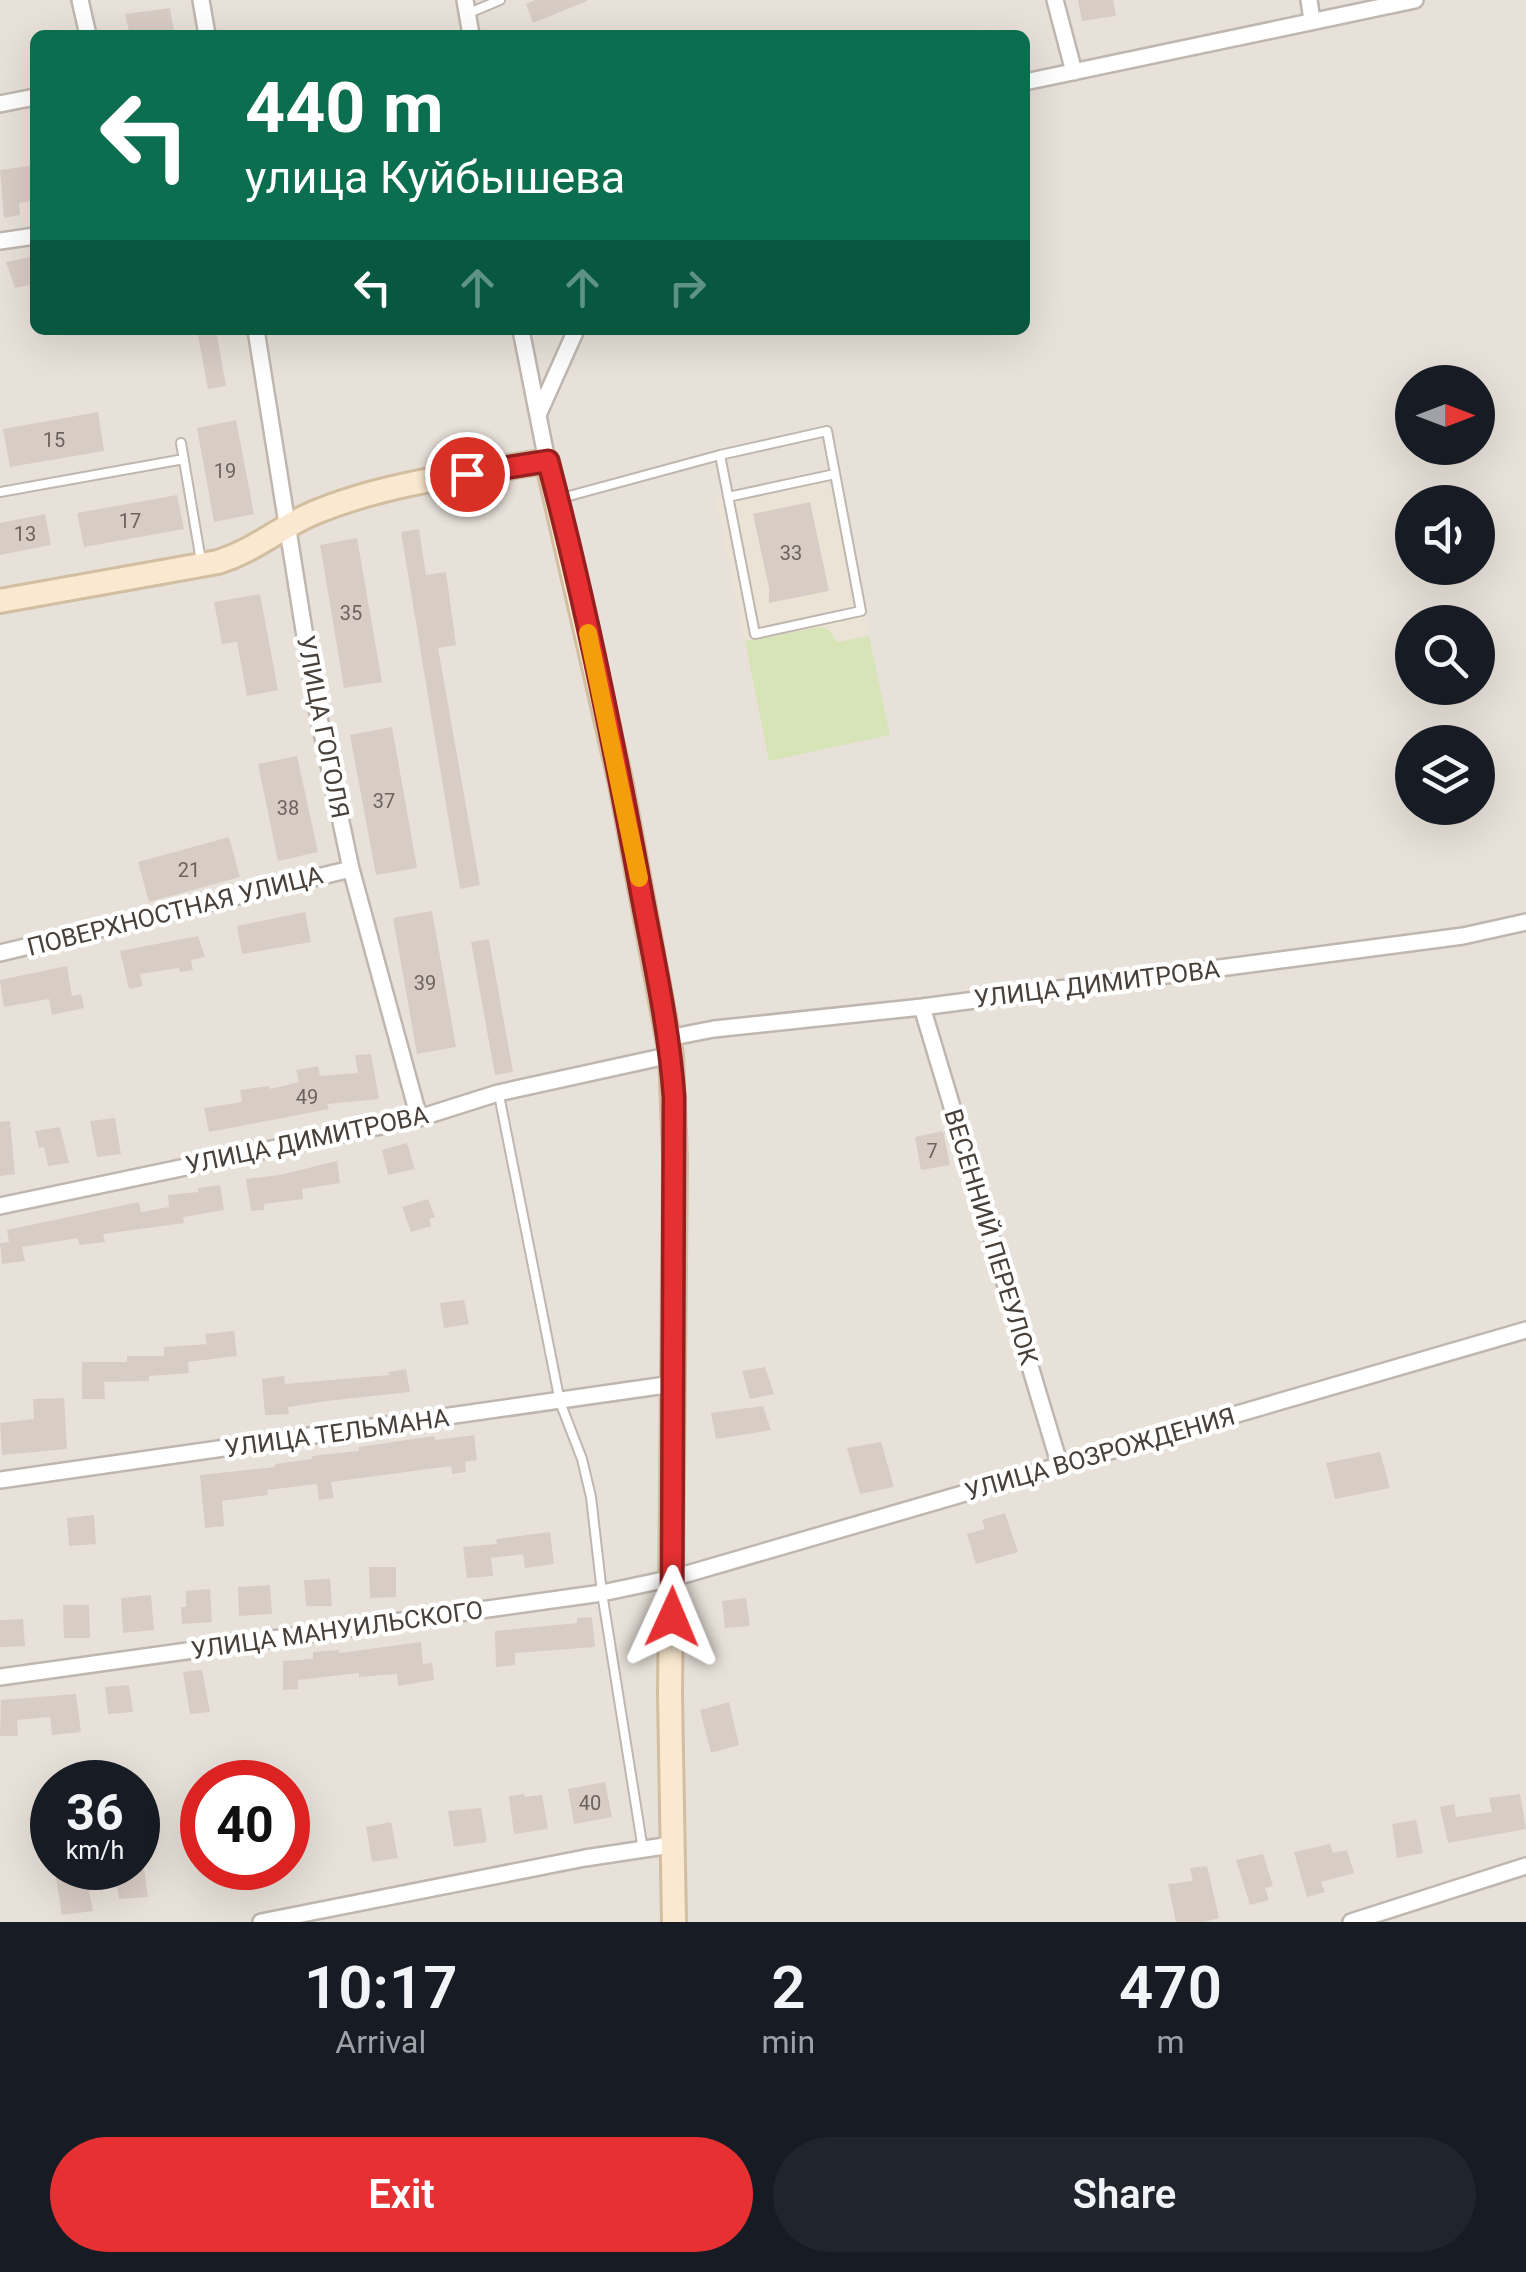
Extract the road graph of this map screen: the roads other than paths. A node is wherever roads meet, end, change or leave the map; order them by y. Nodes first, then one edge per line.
1 (80, 0) edge
2 (201, 0) edge
3 (500, 0) edge
4 (1055, 0) edge
5 (1309, 0) edge
6 (1415, 0) edge
7 (467, 7) edge
8 (1312, 20) junction
9 (87, 30) edge
10 (206, 30) edge
11 (1074, 72) junction
12 (1030, 81) edge
13 (30, 97) edge
14 (0, 104) edge
15 (30, 237) edge
16 (0, 241) edge
17 (257, 335) edge
18 (522, 335) edge
19 (574, 335) edge
20 (538, 415) junction
21 (180, 443) dead end
22 (720, 455) junction
23 (184, 459) junction
24 (548, 461) junction
25 (835, 474) junction
26 (0, 492) edge
27 (728, 497) junction
28 (558, 499) junction
29 (287, 526) junction
30 (202, 566) junction
31 (0, 601) edge
32 (350, 869) junction
33 (1526, 922) edge
34 (0, 953) edge
35 (922, 1007) junction
36 (669, 1047) junction
37 (498, 1093) junction
38 (419, 1118) junction
39 (0, 1206) edge
40 (1526, 1330) edge
41 (673, 1384) junction
42 (560, 1402) junction
43 (1060, 1466) junction
44 (0, 1480) edge
45 (674, 1578) junction
46 (602, 1593) junction
47 (0, 1677) edge
48 (670, 1845) junction
49 (643, 1850) junction
50 (1526, 1866) edge
51 (261, 1922) edge
52 (674, 1922) edge
53 (1351, 1922) edge

1 - 9 street
2 - 10 street
3 - 7 lane
4 - 11 street
5 - 8 street
6 - 8 street
8 - 11 street
11 - 12 street
13 - 14 street
15 - 16 street
17 - 29 street, УЛИЦА ГОГОЛЯ
18 - 20 street
19 - 20 street
20 - 24 street
21 - 23 lane
22 - 25 lane
22 - 27 lane
22 - 28 lane
23 - 26 lane
23 - 30 lane
24 - 28 street
24 - 29 street
25 - 27 lane
25 - 27 lane
28 - 36 street
29 - 30 street
29 - 32 street, УЛИЦА ГОГОЛЯ
30 - 31 street
32 - 34 street, ПОВЕРХНОСТНАЯ УЛИЦА
32 - 38 street, УЛИЦА ГОГОЛЯ
33 - 35 street, УЛИЦА ДИМИТРОВА
35 - 36 street, УЛИЦА ДИМИТРОВА
35 - 43 street, ВЕСЕННИЙ ПЕРЕУЛОК
36 - 37 street, УЛИЦА ДИМИТРОВА
36 - 41 street
37 - 38 street, УЛИЦА ДИМИТРОВА
37 - 42 lane
38 - 39 street, УЛИЦА ДИМИТРОВА
40 - 43 street, УЛИЦА ВОЗРОЖДЕНИЯ
41 - 42 street, УЛИЦА ТЕЛЬМАНА
41 - 45 street
42 - 44 street, УЛИЦА ТЕЛЬМАНА
42 - 46 lane
43 - 45 street, УЛИЦА ВОЗРОЖДЕНИЯ
45 - 46 street, УЛИЦА МАНУИЛЬСКОГО
45 - 48 street
46 - 47 street, УЛИЦА МАНУИЛЬСКОГО
46 - 49 lane
48 - 49 street
48 - 52 street
49 - 51 street
50 - 53 street

